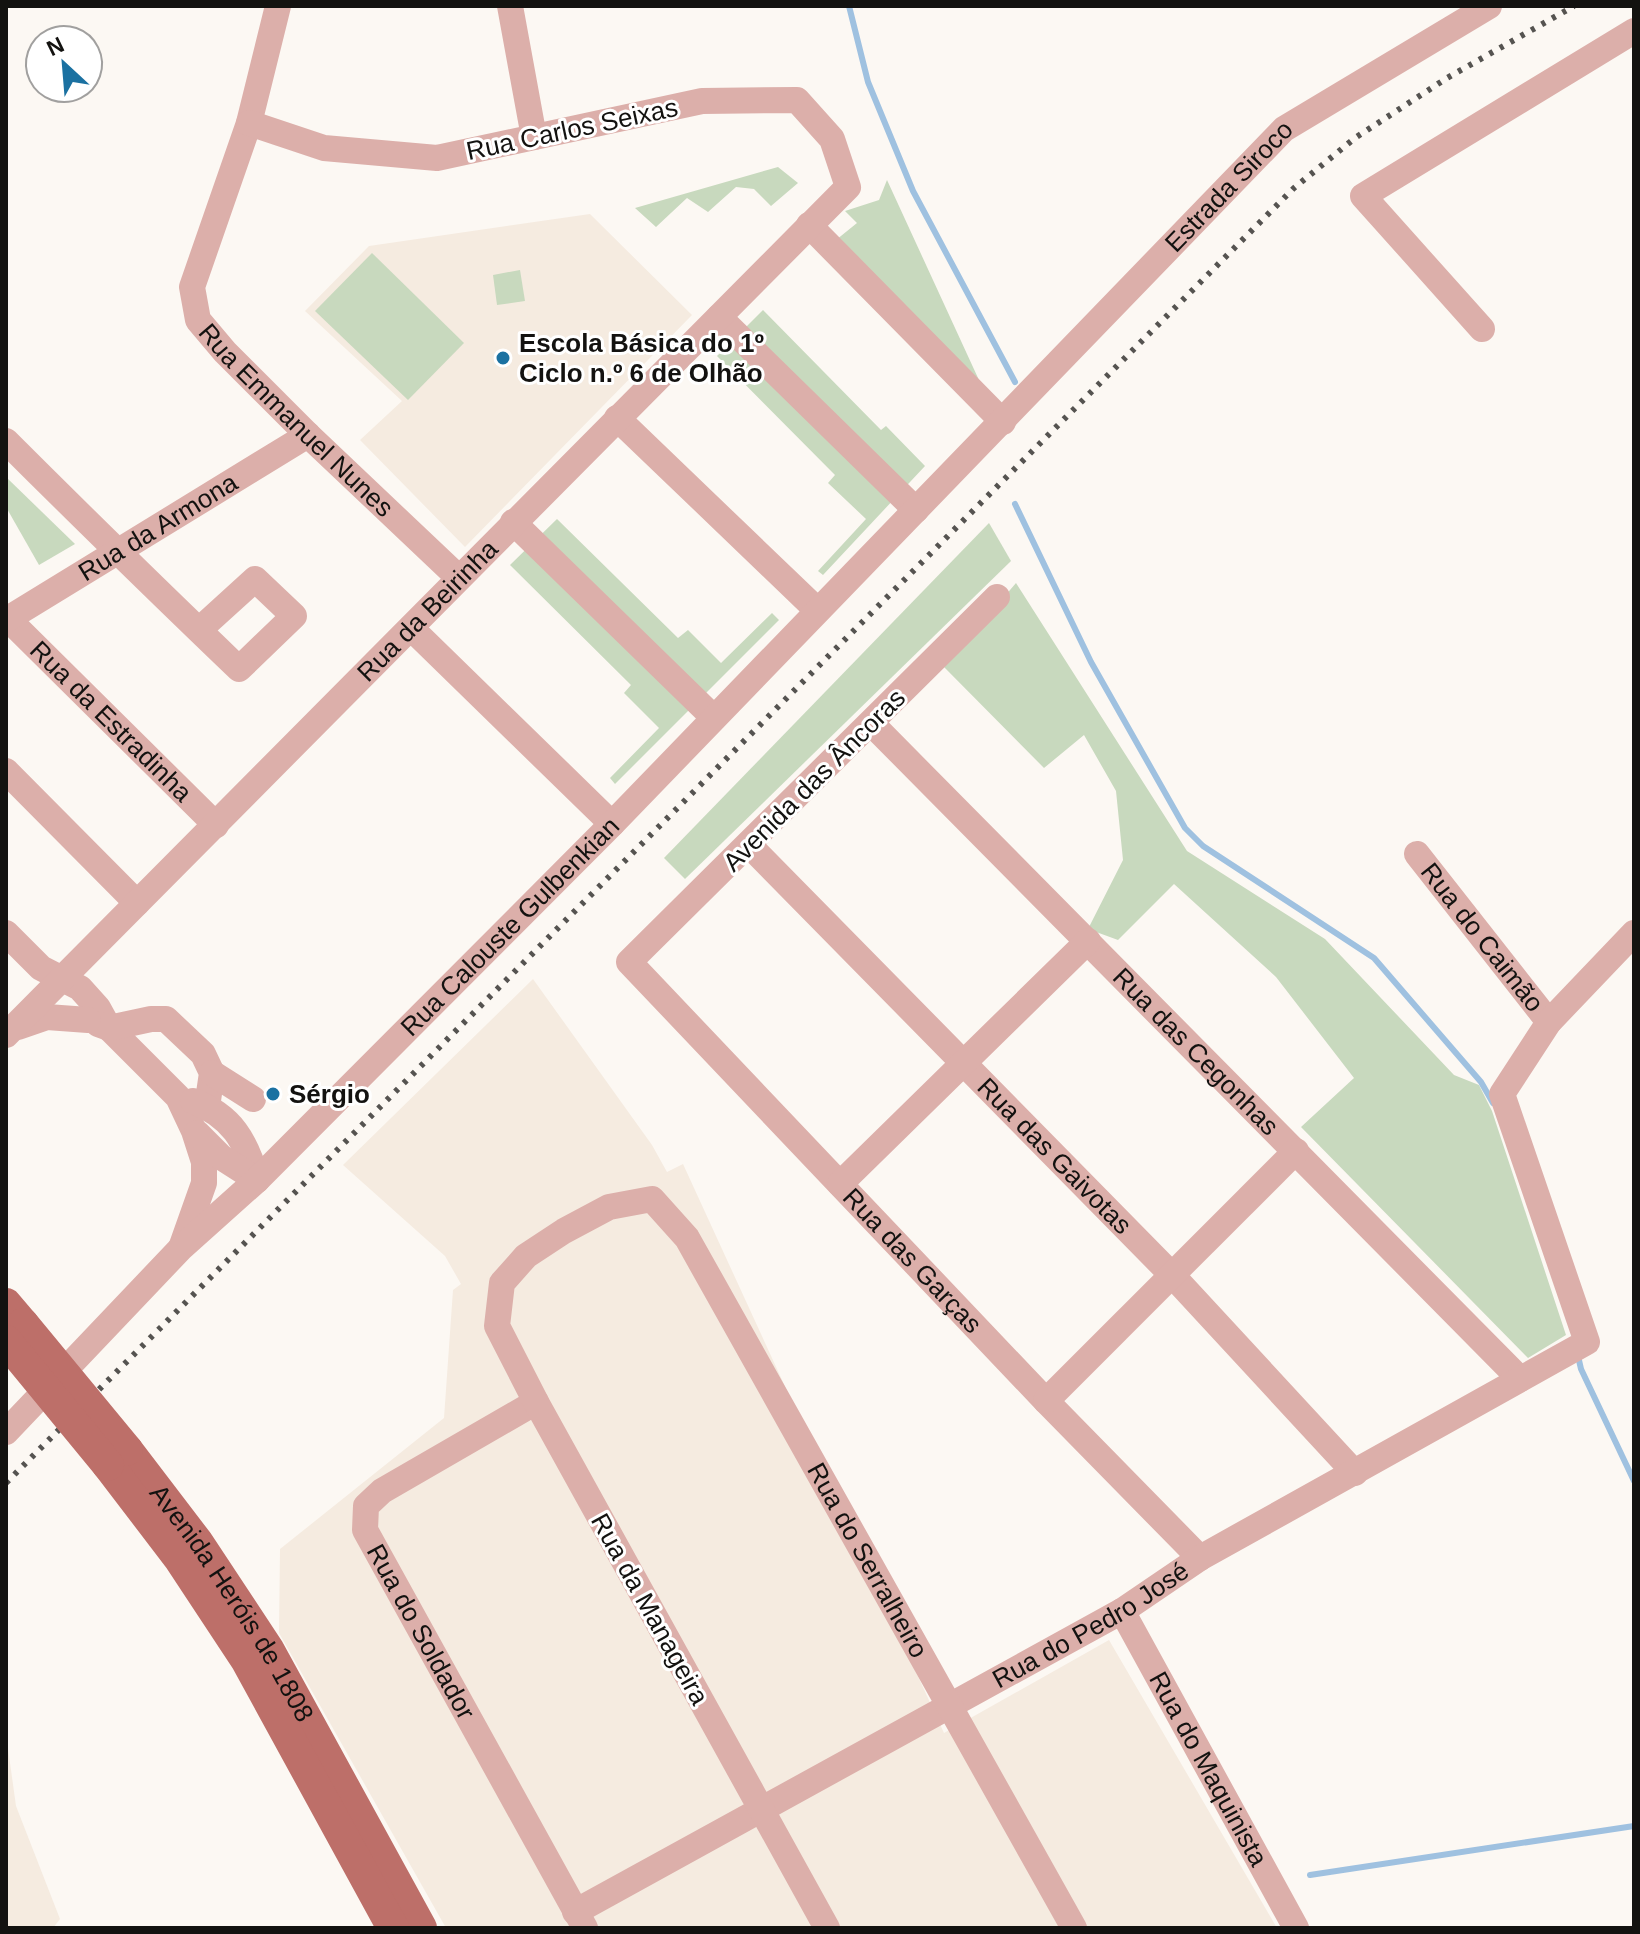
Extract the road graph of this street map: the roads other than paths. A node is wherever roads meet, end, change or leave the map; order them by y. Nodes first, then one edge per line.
1 (278, 6) edge
2 (510, 6) edge
3 (1489, 6) edge
4 (1634, 31) edge
5 (249, 123) junction
6 (534, 137) junction
7 (848, 187) joint
8 (809, 225) junction
9 (719, 317) junction
10 (1482, 329) dead end
11 (617, 418) junction
12 (1005, 419) junction
13 (308, 435) junction
14 (6, 441) edge
15 (916, 510) junction
16 (513, 522) junction
17 (117, 552) junction
18 (459, 578) junction
19 (997, 597) dead end
20 (817, 610) junction
21 (7, 619) edge
22 (411, 628) junction
23 (199, 630) dead end
24 (714, 718) junction
25 (871, 723) junction
26 (6, 771) edge
27 (612, 824) junction
28 (216, 825) junction
29 (749, 845) junction
30 (1417, 854) dead end
31 (137, 903) junction
32 (6, 933) edge
33 (1634, 933) edge
34 (100, 940) junction
35 (1088, 941) junction
36 (629, 962) joint
37 (61, 980) junction
38 (98, 1019) junction
39 (1549, 1022) junction
40 (9, 1032) edge
41 (963, 1062) junction
42 (212, 1073) junction
43 (178, 1097) junction
44 (253, 1099) dead end
45 (207, 1107) junction
46 (194, 1131) junction
47 (237, 1131) junction
48 (294, 1142) junction
49 (1296, 1151) junction
50 (257, 1180) junction
51 (840, 1184) junction
52 (652, 1199) joint
53 (181, 1248) junction
54 (1172, 1275) junction
55 (12, 1323) edge
56 (1520, 1379) junction
57 (1046, 1401) junction
58 (536, 1402) junction
59 (7, 1431) edge
60 (118, 1458) junction
61 (1355, 1473) junction
62 (1200, 1558) junction
63 (1122, 1611) junction
64 (950, 1706) junction
65 (760, 1811) junction
66 (580, 1920) edge
67 (393, 1928) edge
68 (421, 1928) edge
69 (827, 1928) edge
70 (1074, 1928) edge
71 (1296, 1928) edge

1 - 5 street, Rua Emmanuel Nunes
2 - 6 street
3 - 12 street, Estrada Siroco
4 - 10 street
5 - 6 street, Rua Carlos Seixas
5 - 13 street, Rua Emmanuel Nunes
6 - 7 street, Rua Carlos Seixas
7 - 8 street, Rua da Beirinha
8 - 9 street, Rua da Beirinha
8 - 12 street
9 - 11 street, Rua da Beirinha
9 - 15 street
11 - 16 street, Rua da Beirinha
11 - 20 street
12 - 15 street, Rua Calouste Gulbenkian
13 - 17 street, Rua da Armona
13 - 18 street, Rua Emmanuel Nunes
14 - 17 street
15 - 20 street, Rua Calouste Gulbenkian
16 - 18 street, Rua da Beirinha
16 - 24 street
17 - 21 street, Rua da Armona
17 - 23 street
18 - 22 street, Rua da Beirinha
19 - 25 street, Avenida das Âncoras
20 - 24 street, Rua Calouste Gulbenkian
21 - 28 street, Rua da Estradinha
22 - 27 street
22 - 28 street, Rua da Beirinha
24 - 27 street, Rua Calouste Gulbenkian
25 - 29 street, Avenida das Âncoras
25 - 35 street, Rua das Cegonhas
26 - 31 street
27 - 48 street, Rua Calouste Gulbenkian
28 - 31 street, Rua da Beirinha
29 - 36 street, Avenida das Âncoras
29 - 41 street, Rua das Gaivotas
30 - 39 street, Rua do Caimão
31 - 34 street, Rua da Beirinha
32 - 37 street
33 - 39 street
34 - 37 street, Rua da Beirinha
34 - 38 street
35 - 41 street
35 - 49 street, Rua das Cegonhas
36 - 51 street, Rua das Garças
37 - 38 street
37 - 40 street, Rua da Beirinha
38 - 40 street
38 - 42 street
38 - 43 street
39 - 56 street, Rua do Pedro José
41 - 51 street
41 - 54 street, Rua das Gaivotas
42 - 44 street
42 - 45 street
43 - 45 street
43 - 46 street
45 - 47 street
46 - 50 street
46 - 53 street
47 - 48 street
47 - 50 street
48 - 50 street, Rua Calouste Gulbenkian
49 - 54 street
49 - 56 street, Rua das Cegonhas
50 - 53 street, Rua Calouste Gulbenkian
51 - 57 street, Rua das Garças
52 - 58 street, Rua da Manageira
52 - 64 street, Rua do Serralheiro
53 - 59 street, Rua Calouste Gulbenkian
54 - 57 street
54 - 61 street, Rua das Gaivotas
55 - 60 main road, Avenida Heróis de 1808, bridge
56 - 61 street, Rua do Pedro José
57 - 62 street, Rua das Garças
58 - 65 street, Rua da Manageira
58 - 66 street, Rua do Soldador
60 - 67 main road, Avenida Heróis de 1808
60 - 68 main road, Avenida Heróis de 1808
61 - 62 street, Rua do Pedro José
62 - 63 street, Rua do Pedro José
63 - 64 street, Rua do Pedro José
63 - 71 street, Rua do Maquinista
64 - 65 street, Rua do Pedro José
64 - 70 street, Rua do Serralheiro
65 - 66 street, Rua do Pedro José
65 - 69 street, Rua da Manageira

